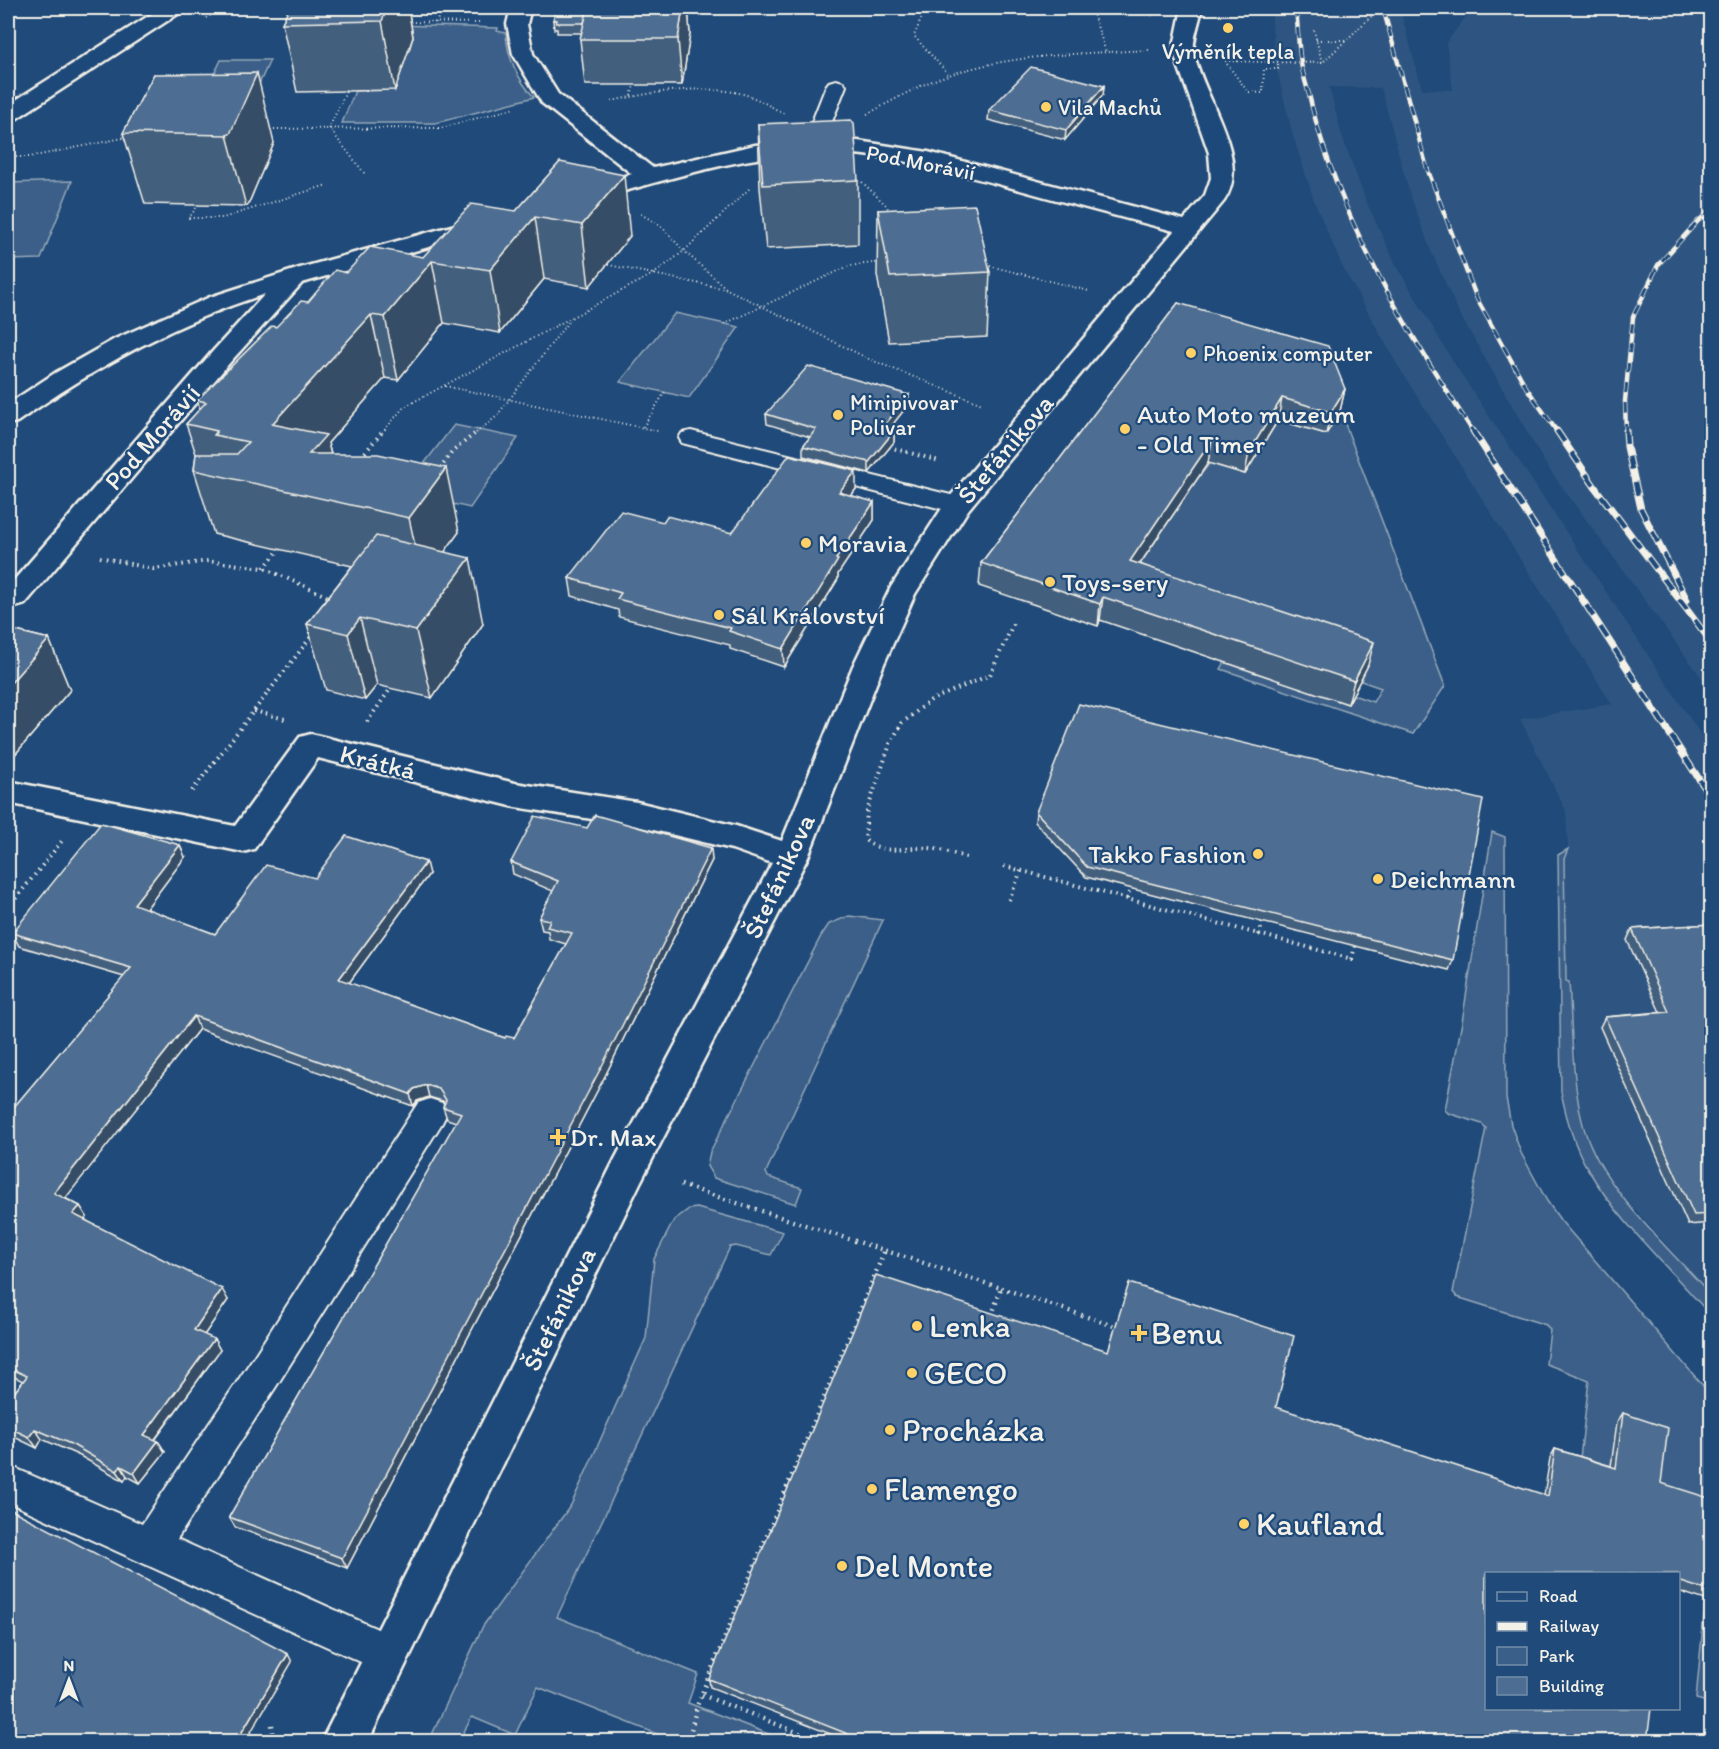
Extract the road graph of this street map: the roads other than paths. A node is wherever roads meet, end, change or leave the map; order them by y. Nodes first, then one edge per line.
1 (174, 8) edge
2 (1192, 8) edge
3 (519, 16) edge
4 (836, 86) dead end
5 (8, 114) edge
6 (812, 147) junction
7 (649, 176) junction
8 (556, 203) edge
9 (510, 216) edge
10 (1188, 228) junction
11 (293, 279) junction
12 (8, 416) edge
13 (691, 438) road end
14 (958, 505) junction
15 (15, 597) dead end
16 (8, 792) edge
17 (792, 856) junction
18 (430, 1113) dead end
19 (8, 1483) edge
20 (149, 1547) junction
21 (388, 1654) junction
22 (344, 1742) edge

1 - 5 street
2 - 10 street, Štefánikova
3 - 7 street
4 - 6 lane
6 - 7 street, Pod Morávií
6 - 10 street, Pod Morávií
7 - 8 street, Pod Morávií
9 - 11 street
10 - 14 street, Štefánikova
11 - 12 street
11 - 15 street, Pod Morávií
13 - 14 lane
14 - 17 street, Štefánikova
16 - 17 street, Krátká
17 - 21 street, Štefánikova
18 - 20 lane
19 - 20 lane
20 - 21 lane
21 - 22 street, Štefánikova

